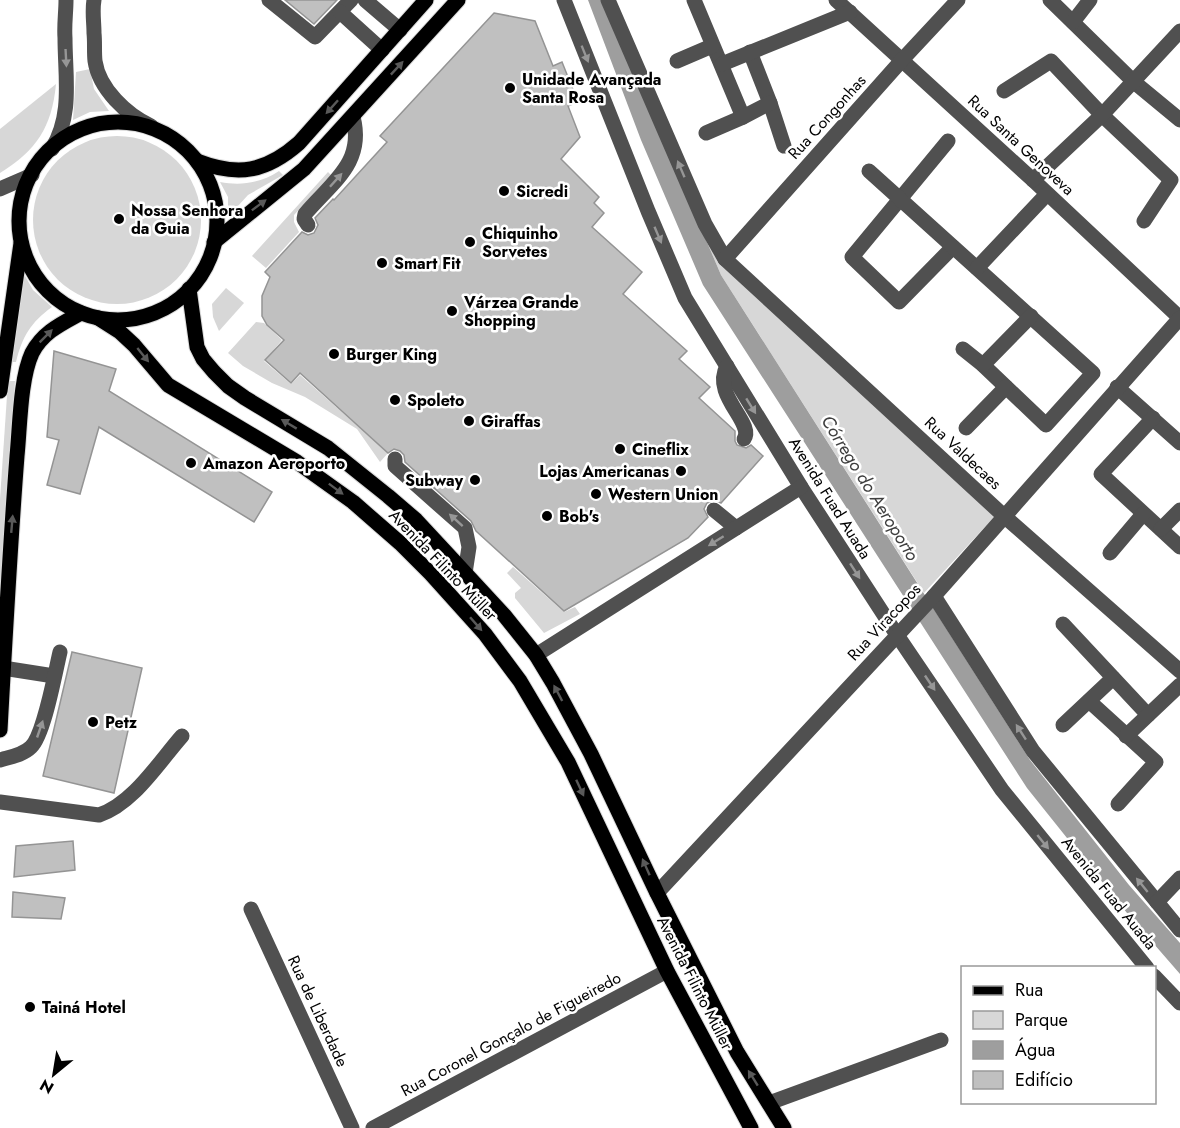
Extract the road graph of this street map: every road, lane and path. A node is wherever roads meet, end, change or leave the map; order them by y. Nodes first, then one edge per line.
1 (66, 0) edge
2 (94, 0) edge
3 (269, 0) edge
4 (351, 0) edge
5 (365, 0) edge
6 (426, 0) edge
7 (458, 0) edge
8 (564, 0) edge
9 (608, 0) edge
10 (694, 0) edge
11 (836, 0) edge
12 (958, 0) edge
13 (1050, 0) edge
14 (1090, 0) edge
15 (340, 12) junction
16 (850, 12) junction
17 (1073, 22) junction
18 (400, 30) junction
19 (1180, 31) edge
20 (712, 46) junction
21 (382, 50) junction
22 (750, 52) junction
23 (902, 60) junction
24 (677, 61) dead end
25 (722, 64) junction
26 (1134, 82) junction
27 (1004, 91) dead end
28 (770, 103) junction
29 (1102, 115) junction
30 (353, 117) junction
31 (743, 117) junction
32 (1180, 120) edge
33 (151, 126) junction
34 (706, 133) dead end
35 (948, 141) dead end
36 (784, 146) dead end
37 (52, 149) junction
38 (197, 161) junction
39 (869, 171) dead end
40 (32, 175) junction
41 (1033, 180) junction
42 (0, 189) edge
43 (1047, 194) junction
44 (900, 199) junction
45 (1144, 221) dead end
46 (308, 225) dead end
47 (21, 237) junction
48 (214, 242) junction
49 (953, 247) junction
50 (725, 259) junction
51 (977, 268) junction
52 (189, 289) junction
53 (81, 313) junction
54 (1031, 316) junction
55 (98, 318) junction
56 (1180, 318) edge
57 (963, 349) dead end
58 (983, 365) junction
59 (727, 366) junction
60 (1006, 387) junction
61 (1117, 387) junction
62 (0, 391) edge
63 (1153, 418) junction
64 (966, 428) dead end
65 (744, 439) dead end
66 (1180, 443) edge
67 (395, 459) dead end
68 (801, 487) junction
69 (714, 510) dead end
70 (1180, 510) edge
71 (1143, 514) junction
72 (1004, 516) junction
73 (736, 528) junction
74 (1161, 529) junction
75 (1180, 547) edge
76 (1110, 553) dead end
77 (465, 573) junction
78 (933, 596) junction
79 (1063, 624) dead end
80 (897, 635) junction
81 (60, 652) dead end
82 (536, 655) junction
83 (3, 668) junction
84 (1180, 671) edge
85 (54, 676) junction
86 (1113, 678) junction
87 (1180, 685) edge
88 (1089, 700) junction
89 (1148, 715) junction
90 (1063, 725) dead end
91 (0, 729) edge
92 (182, 736) dead end
93 (1126, 736) junction
94 (0, 760) edge
95 (0, 801) edge
96 (1118, 804) dead end
97 (1180, 878) edge
98 (657, 893) junction
99 (1157, 902) junction
100 (251, 909) dead end
101 (1180, 930) edge
102 (1145, 966) edge
103 (667, 971) junction
104 (1156, 977) edge
105 (1180, 1003) edge
106 (941, 1040) dead end
107 (769, 1103) junction
108 (352, 1128) edge
109 (373, 1128) edge
110 (751, 1128) edge
111 (784, 1128) edge

1 -> 37 street
2 - 33 street
3 - 15 street
4 - 15 street
5 - 18 street
6 - 18 main road
30 -> 7 main road
8 -> 59 street, Avenida Fuad Auada
50 -> 9 street
10 - 20 street
11 - 16 street, Rua Santa Genoveva
12 - 23 street, Rua Congonhas
13 - 17 street
14 - 17 street
15 - 21 street
16 - 22 street
16 - 23 street, Rua Santa Genoveva
17 - 26 street
18 - 21 main road
19 - 26 street
20 - 24 street
20 - 25 street
21 -> 38 main road
22 - 25 street
22 - 28 street
23 - 41 street, Rua Santa Genoveva
23 - 50 street, Rua Congonhas
25 - 31 street
26 - 29 street
26 - 32 street
27 - 29 street
28 - 31 street
28 - 36 street
29 - 41 street
29 - 45 street
46 -> 30 street
48 -> 30 main road
31 - 34 street
33 - 37 main road
33 - 38 main road
35 - 44 street
37 - 40 main road
38 - 48 main road
39 - 44 street
40 - 42 street
40 - 47 main road
41 - 43 street, Rua Santa Genoveva
43 - 51 street
43 - 56 street, Rua Santa Genoveva
44 - 49 street
44 - 49 street
47 - 53 main road
47 - 62 main road
48 - 52 main road
49 - 51 street
50 - 72 street, Rua Valdecaes
51 - 54 street
52 - 55 main road
77 -> 52 main road, Avenida Filinto Müller
53 - 55 main road
83 -> 53 main road
54 - 58 street
54 - 60 street
55 -> 103 main road, Avenida Filinto Müller
56 - 61 street, Rua Viracopos
57 - 58 street
58 - 60 street
59 - 65 street
59 -> 68 street, Avenida Fuad Auada
60 - 64 street
61 - 63 street
61 - 72 street, Rua Viracopos
63 - 66 street
63 - 71 street
77 -> 67 street
68 - 73 street
68 -> 80 street, Avenida Fuad Auada
69 - 73 street
70 - 74 street
71 - 74 street
71 - 76 street
72 - 78 street, Rua Viracopos
72 - 84 street, Rua Valdecaes
73 -> 82 street
74 - 75 street
77 - 82 main road, Avenida Filinto Müller
78 - 80 street, Rua Viracopos
99 -> 78 street, Avenida Fuad Auada
79 - 86 street
80 - 98 street, Rua Viracopos
80 -> 102 street, Avenida Fuad Auada
81 - 85 street
98 -> 82 main road, Avenida Filinto Müller
83 - 85 street
83 - 91 main road
94 -> 85 street
86 - 88 street
86 - 89 street
87 - 89 street
88 - 90 street
88 - 93 street
89 - 93 street
92 - 95 street
93 - 96 street
97 - 99 street
107 -> 98 main road, Avenida Filinto Müller
99 - 101 street, Avenida Fuad Auada
100 - 108 street, Rua de Liberdade
103 - 109 street, Rua Coronel Gonçalo de Figueiredo
103 - 110 main road, Avenida Filinto Müller
104 - 105 street, Avenida Fuad Auada
106 - 107 street
107 - 111 main road, Avenida Filinto Müller

